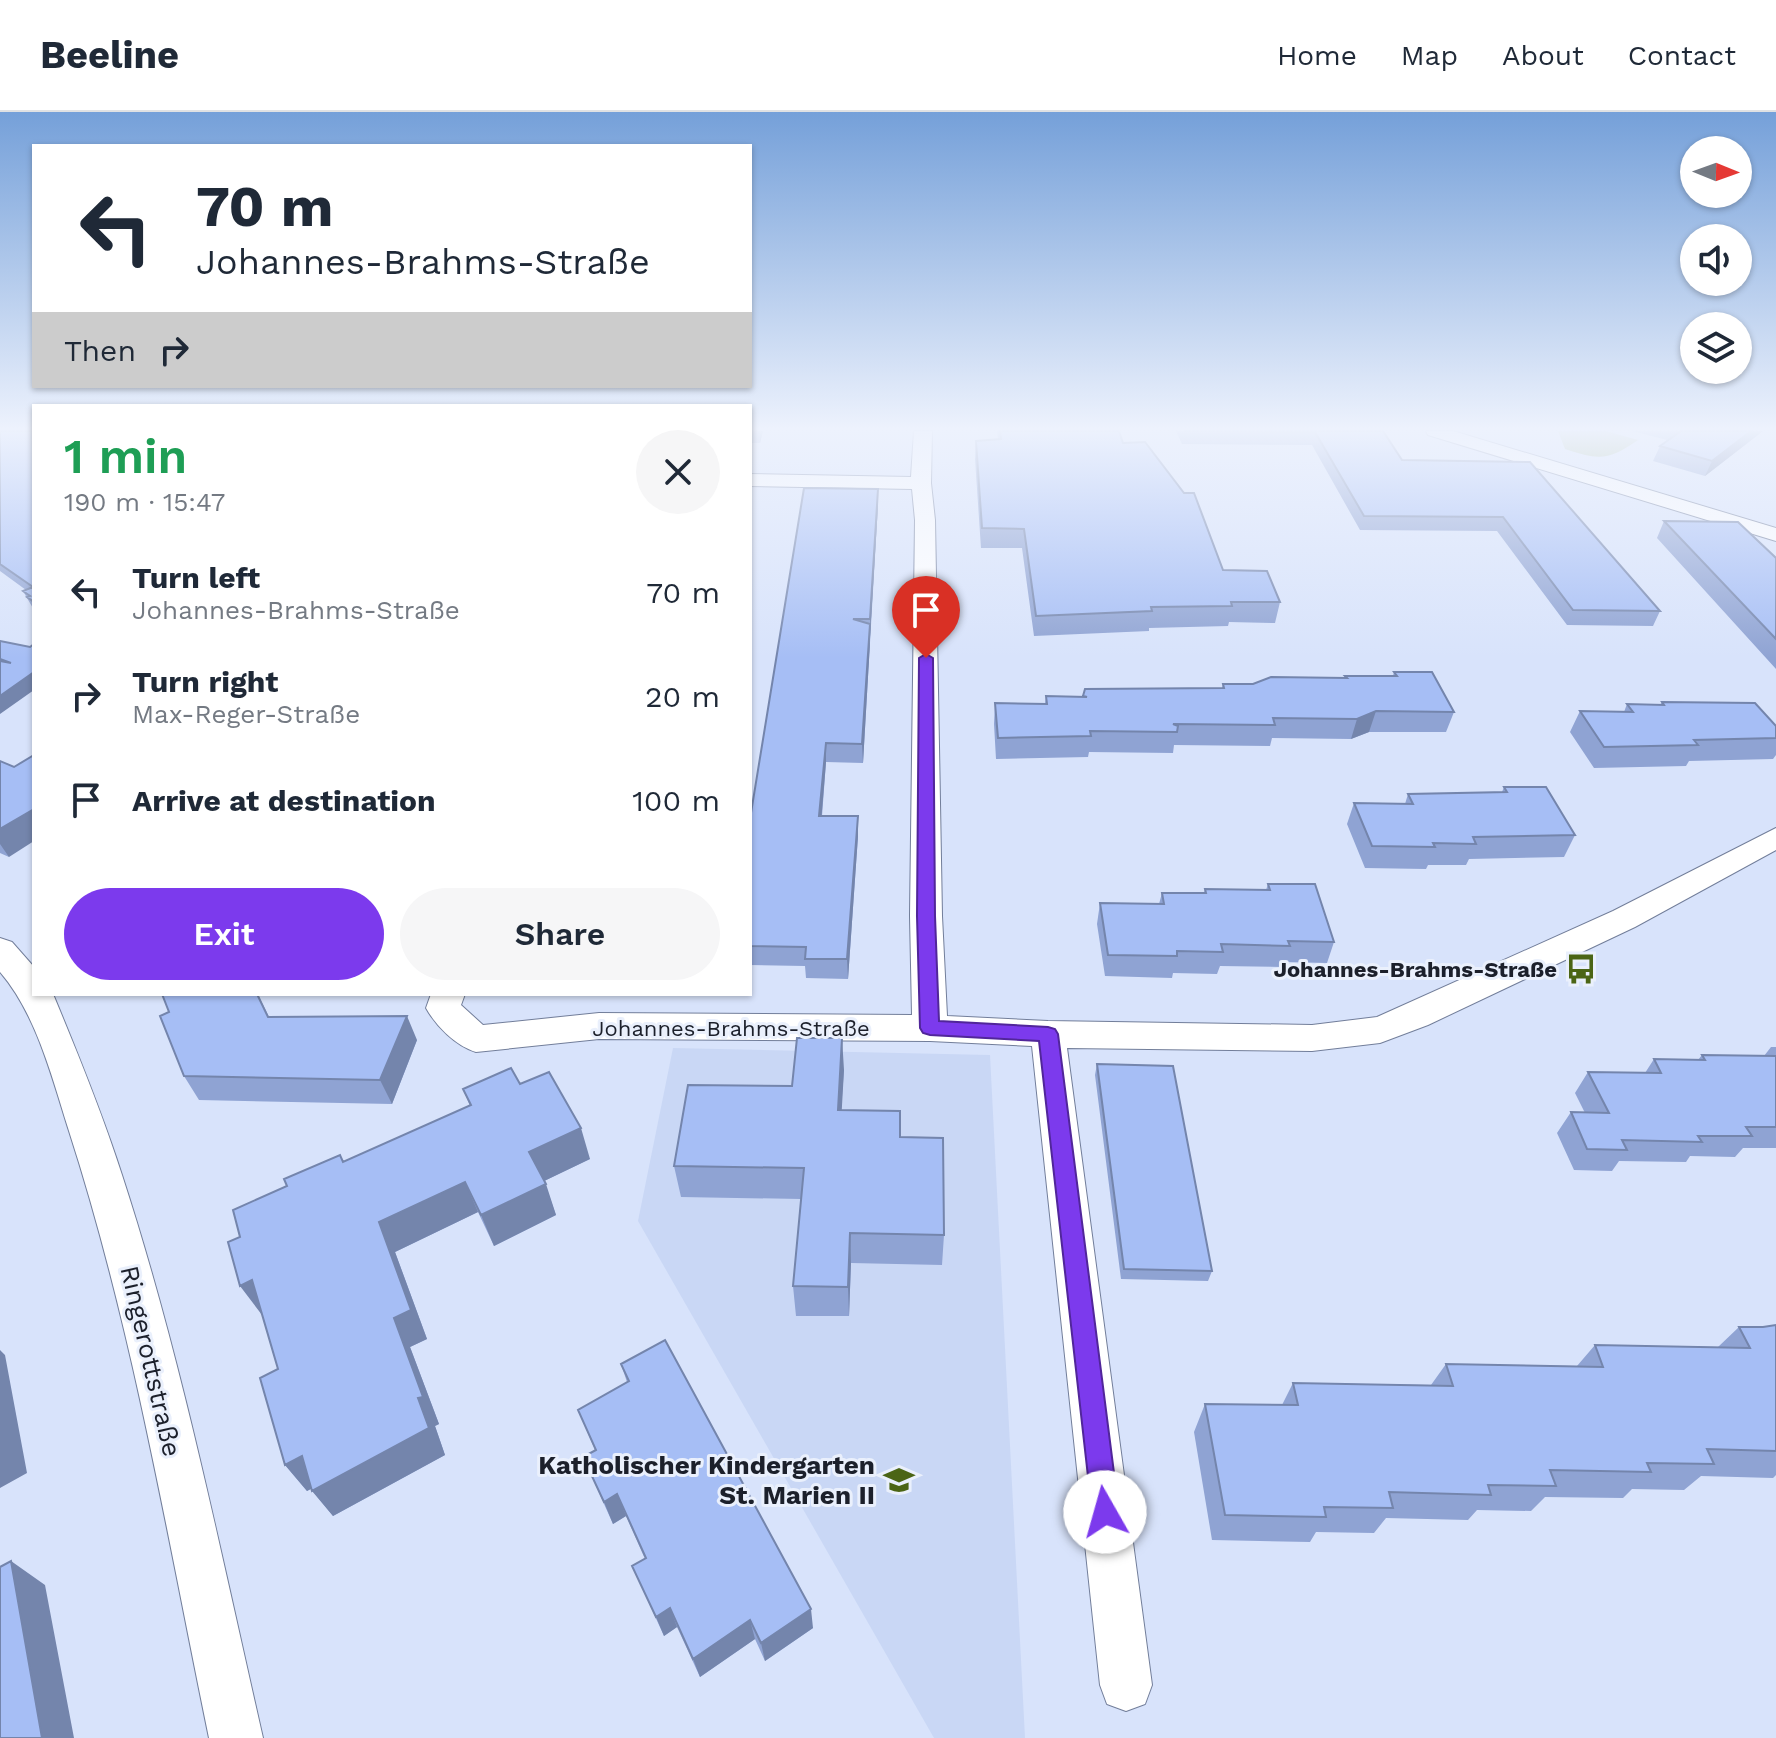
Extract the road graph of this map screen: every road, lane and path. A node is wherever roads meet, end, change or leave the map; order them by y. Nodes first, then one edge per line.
1 (924, 507) edge
2 (1684, 507) edge
3 (1776, 535) edge
4 (1776, 838) edge
5 (0, 950) edge
6 (32, 988) edge
7 (37, 996) edge
8 (447, 996) edge
9 (930, 1028) junction
10 (1048, 1034) junction
11 (1126, 1685) dead end
12 (236, 1738) edge

1 - 9 street
2 - 3 street
4 - 10 street, Johannes-Brahms-Straße
5 - 6 street, Ringerottstraße
7 - 12 street, Ringerottstraße
8 - 9 street, Johannes-Brahms-Straße
9 - 10 street, Johannes-Brahms-Straße
10 - 11 street

